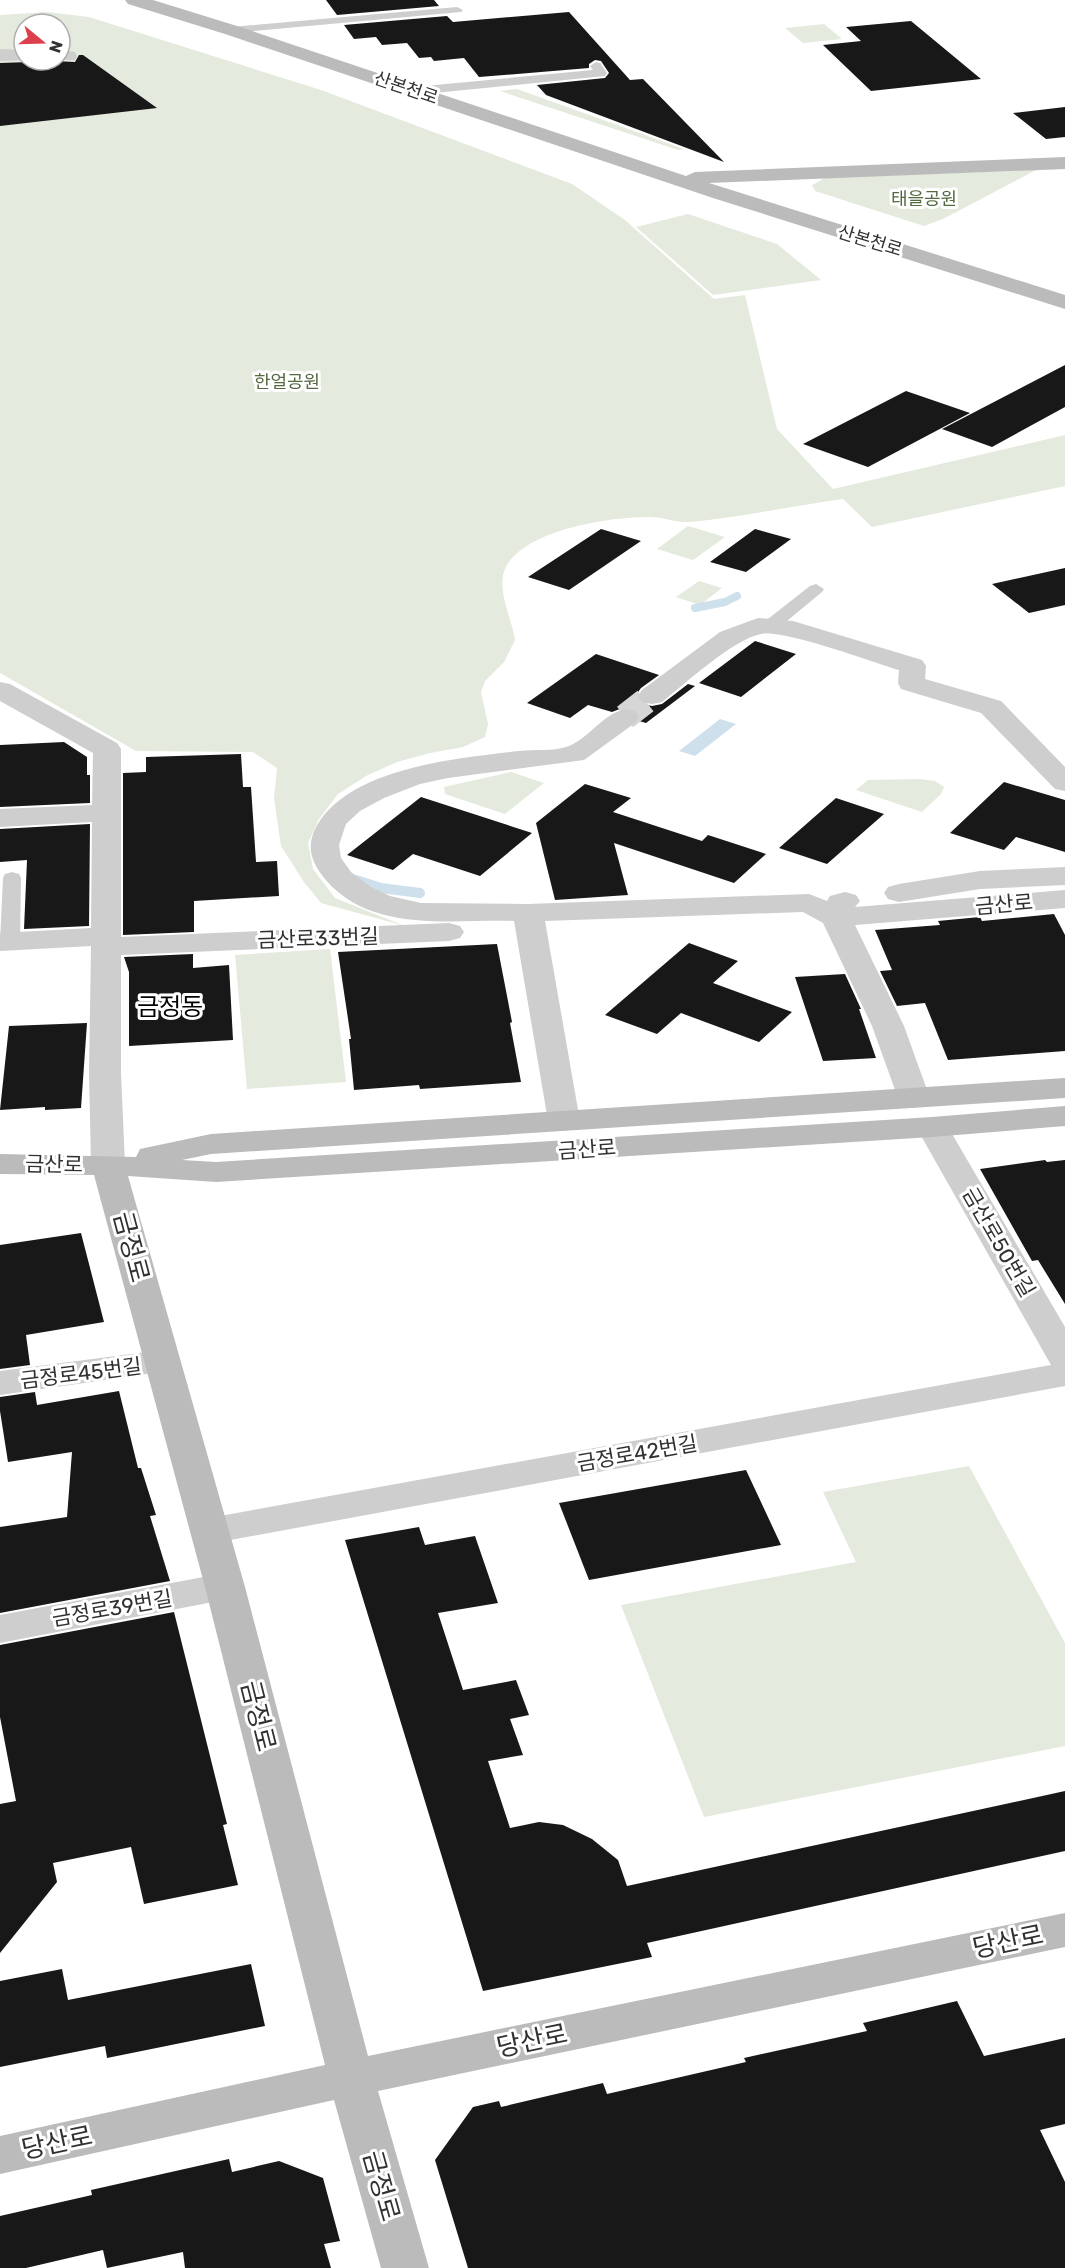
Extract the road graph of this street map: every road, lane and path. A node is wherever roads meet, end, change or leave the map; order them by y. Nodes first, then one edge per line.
1 (134, 0) edge
2 (457, 10) dead end
3 (231, 30) junction
4 (596, 66) dead end
5 (414, 91) junction
6 (1065, 163) edge
7 (676, 179) junction
8 (1062, 299) edge
9 (816, 589) dead end
10 (770, 626) junction
11 (0, 690) edge
12 (652, 696) tunnel mouth
13 (625, 717) tunnel mouth
14 (1065, 783) edge
15 (106, 813) junction
16 (0, 818) edge
17 (1065, 876) edge
18 (12, 878) dead end
19 (1065, 899) edge
20 (836, 918) junction
21 (529, 921) junction
22 (106, 941) junction
23 (5, 942) edge
24 (1065, 1088) edge
25 (914, 1098) junction
26 (1065, 1116) edge
27 (564, 1121) junction
28 (932, 1127) junction
29 (0, 1164) edge
30 (108, 1165) junction
31 (1065, 1358) edge
32 (162, 1362) junction
33 (1065, 1374) edge
34 (0, 1383) edge
35 (209, 1531) junction
36 (225, 1587) junction
37 (0, 1629) edge
38 (1065, 1930) edge
39 (351, 2078) junction
40 (0, 2155) edge
41 (405, 2268) edge

1 - 3 street, 산본천로
2 - 3 lane
3 - 5 street, 산본천로
4 - 5 lane
5 - 7 street, 산본천로
6 - 7 street, 산본천로
7 - 8 street, 산본천로
9 - 10 lane
10 - 12 street
10 - 14 street
11 - 15 street
13 - 21 street
15 - 16 street
15 - 22 street
17 - 20 street
18 - 23 lane
19 - 20 street, 금산로
20 - 21 street
20 - 25 street
21 - 22 street, 금산로33번길
21 - 27 street, 금산로
22 - 23 street, 금산로33번길
22 - 30 street
24 - 25 street, 금산로
25 - 27 street, 금산로
26 - 28 street, 금산로
27 - 30 street, 금산로
28 - 30 street, 금산로
28 - 31 street, 금산로50번길
29 - 30 street, 금산로
30 - 32 street, 금정로
32 - 34 street, 금정로45번길
32 - 35 street, 금정로
33 - 35 street, 금정로42번길
35 - 36 street, 금정로
36 - 37 street, 금정로39번길
36 - 39 street, 금정로
38 - 39 street, 당산로
39 - 40 street, 당산로
39 - 41 street, 금정로

